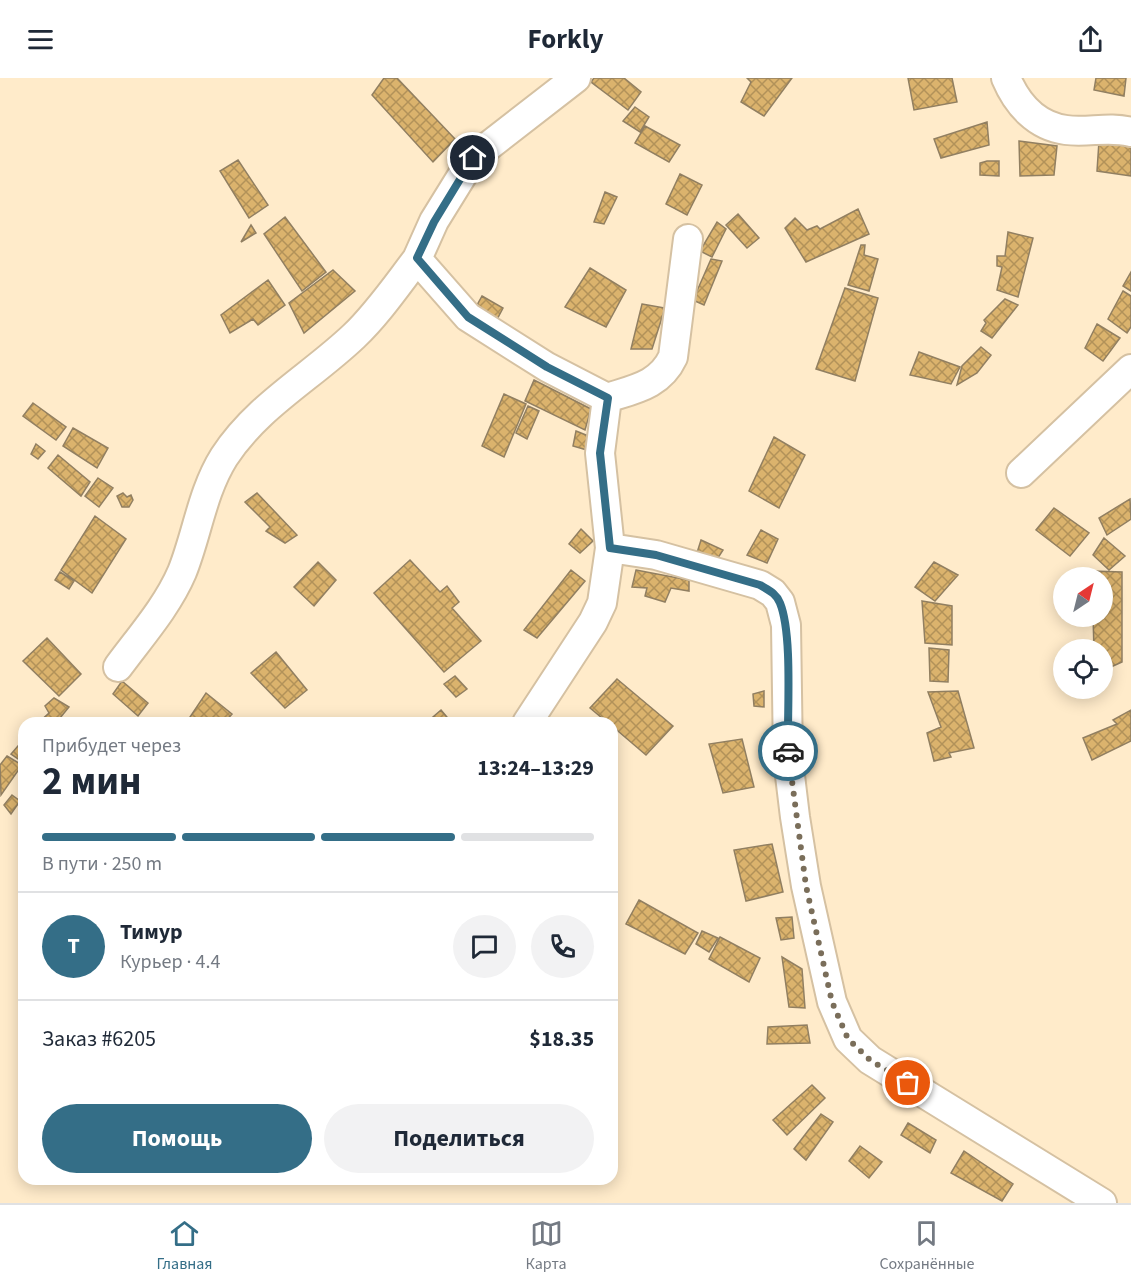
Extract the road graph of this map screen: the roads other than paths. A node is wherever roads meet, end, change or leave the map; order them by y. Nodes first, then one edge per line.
1 (576, 78) edge
2 (1006, 78) edge
3 (1131, 132) edge
4 (688, 239) dead end
5 (417, 258) junction
6 (1131, 369) edge
7 (608, 398) junction
8 (1021, 473) dead end
9 (610, 548) junction
10 (118, 667) dead end
11 (531, 717) edge
12 (1102, 1203) edge

1 - 5 street
2 - 3 street
4 - 7 street
5 - 7 street
5 - 10 street
6 - 8 street
7 - 9 street
9 - 11 street
9 - 12 street

